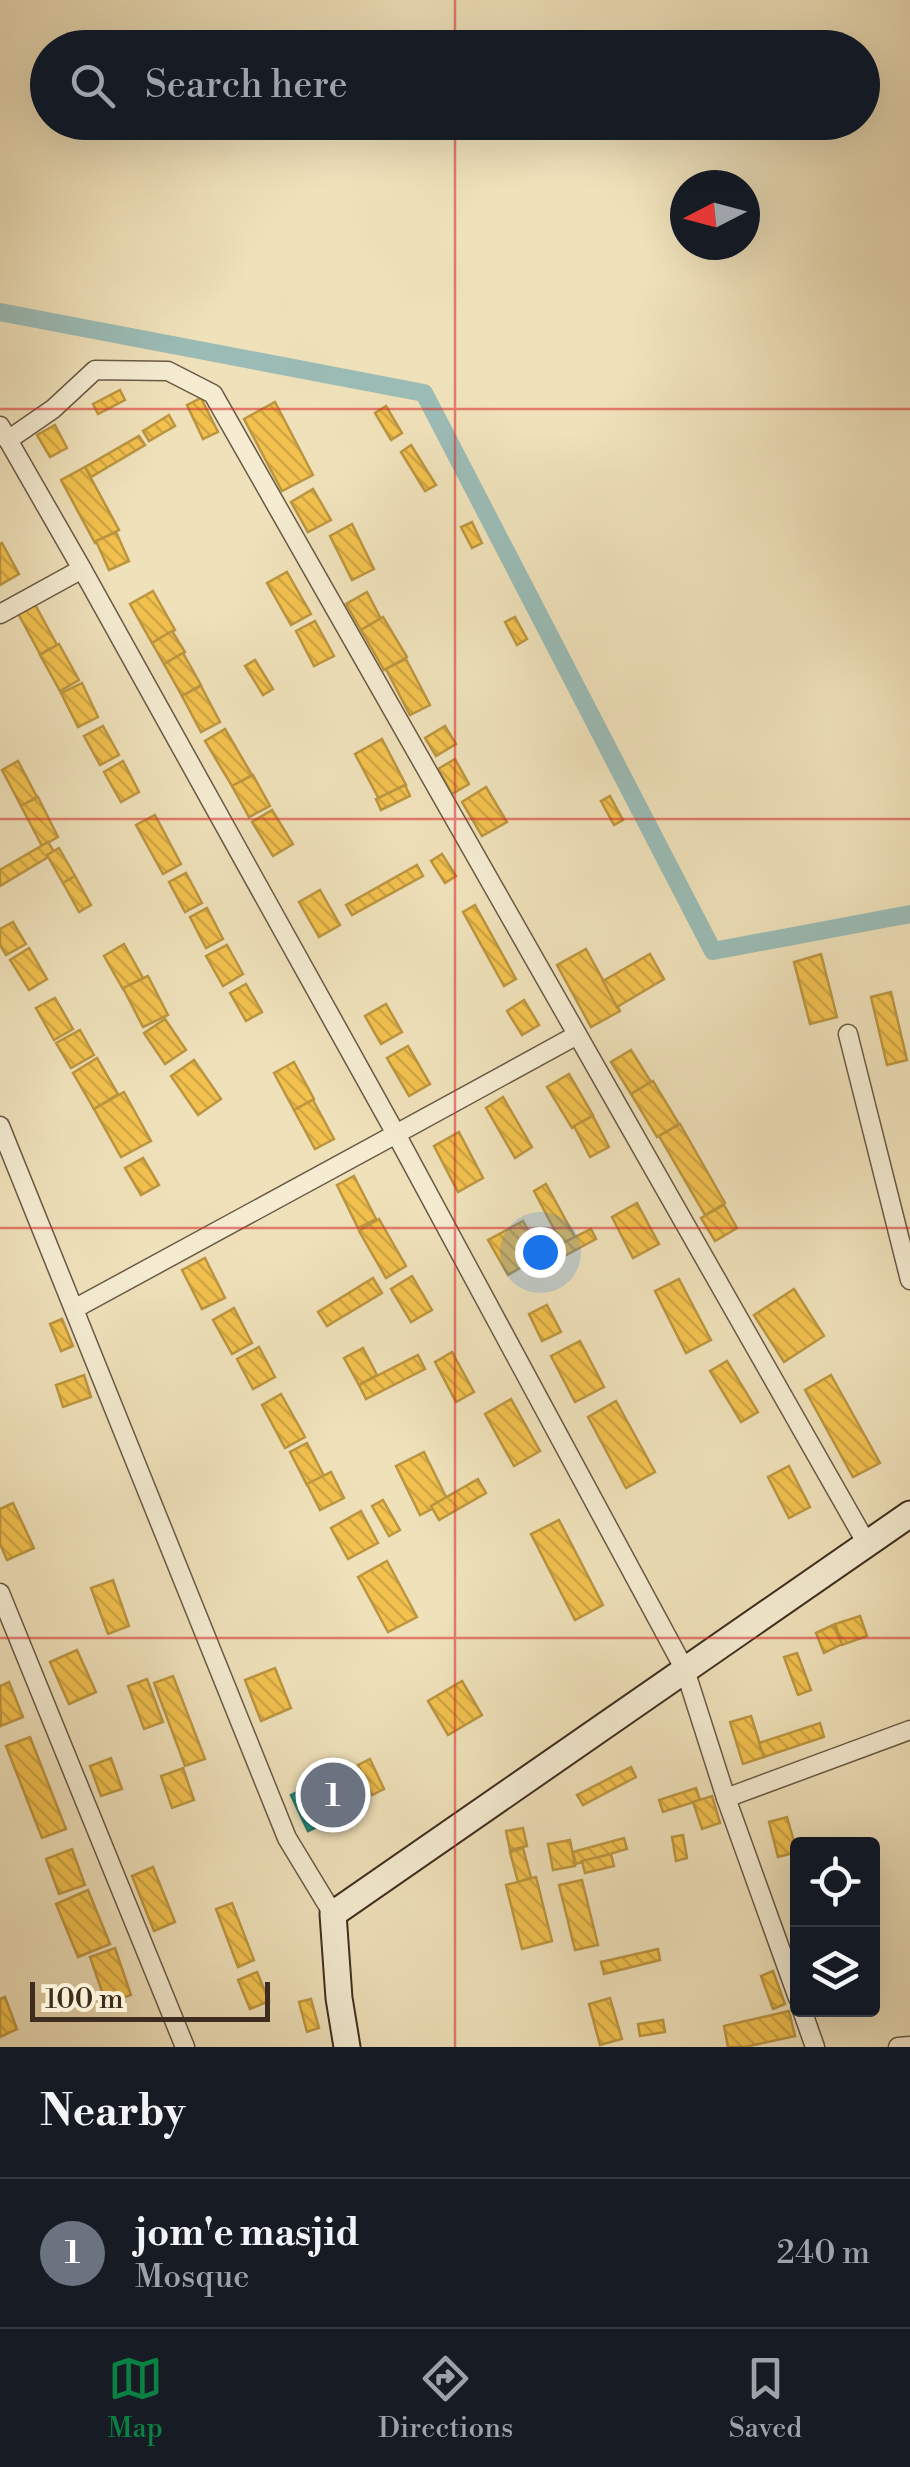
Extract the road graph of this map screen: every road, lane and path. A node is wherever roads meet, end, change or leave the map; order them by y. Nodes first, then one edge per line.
1 (4, 433) edge
2 (82, 569) junction
3 (0, 614) edge
4 (848, 1034) dead end
5 (578, 1035) junction
6 (0, 1126) edge
7 (396, 1134) junction
8 (910, 1280) edge
9 (74, 1308) junction
10 (910, 1514) edge
11 (866, 1544) junction
12 (0, 1593) edge
13 (685, 1670) junction
14 (910, 1730) edge
15 (726, 1798) junction
16 (333, 1914) junction
17 (790, 1976) edge
18 (804, 2017) edge
19 (910, 2046) edge
20 (185, 2047) edge
21 (347, 2047) edge
22 (815, 2047) edge
23 (898, 2047) edge

1 - 2 street
1 - 5 street
2 - 3 street
2 - 7 street
4 - 8 street
5 - 7 street
5 - 11 street
6 - 9 street
7 - 9 street
7 - 13 street
9 - 16 street
10 - 11 street
11 - 13 street
12 - 20 street
13 - 15 street
13 - 16 street
14 - 15 street
15 - 17 street
16 - 21 street
18 - 22 street
19 - 23 street

